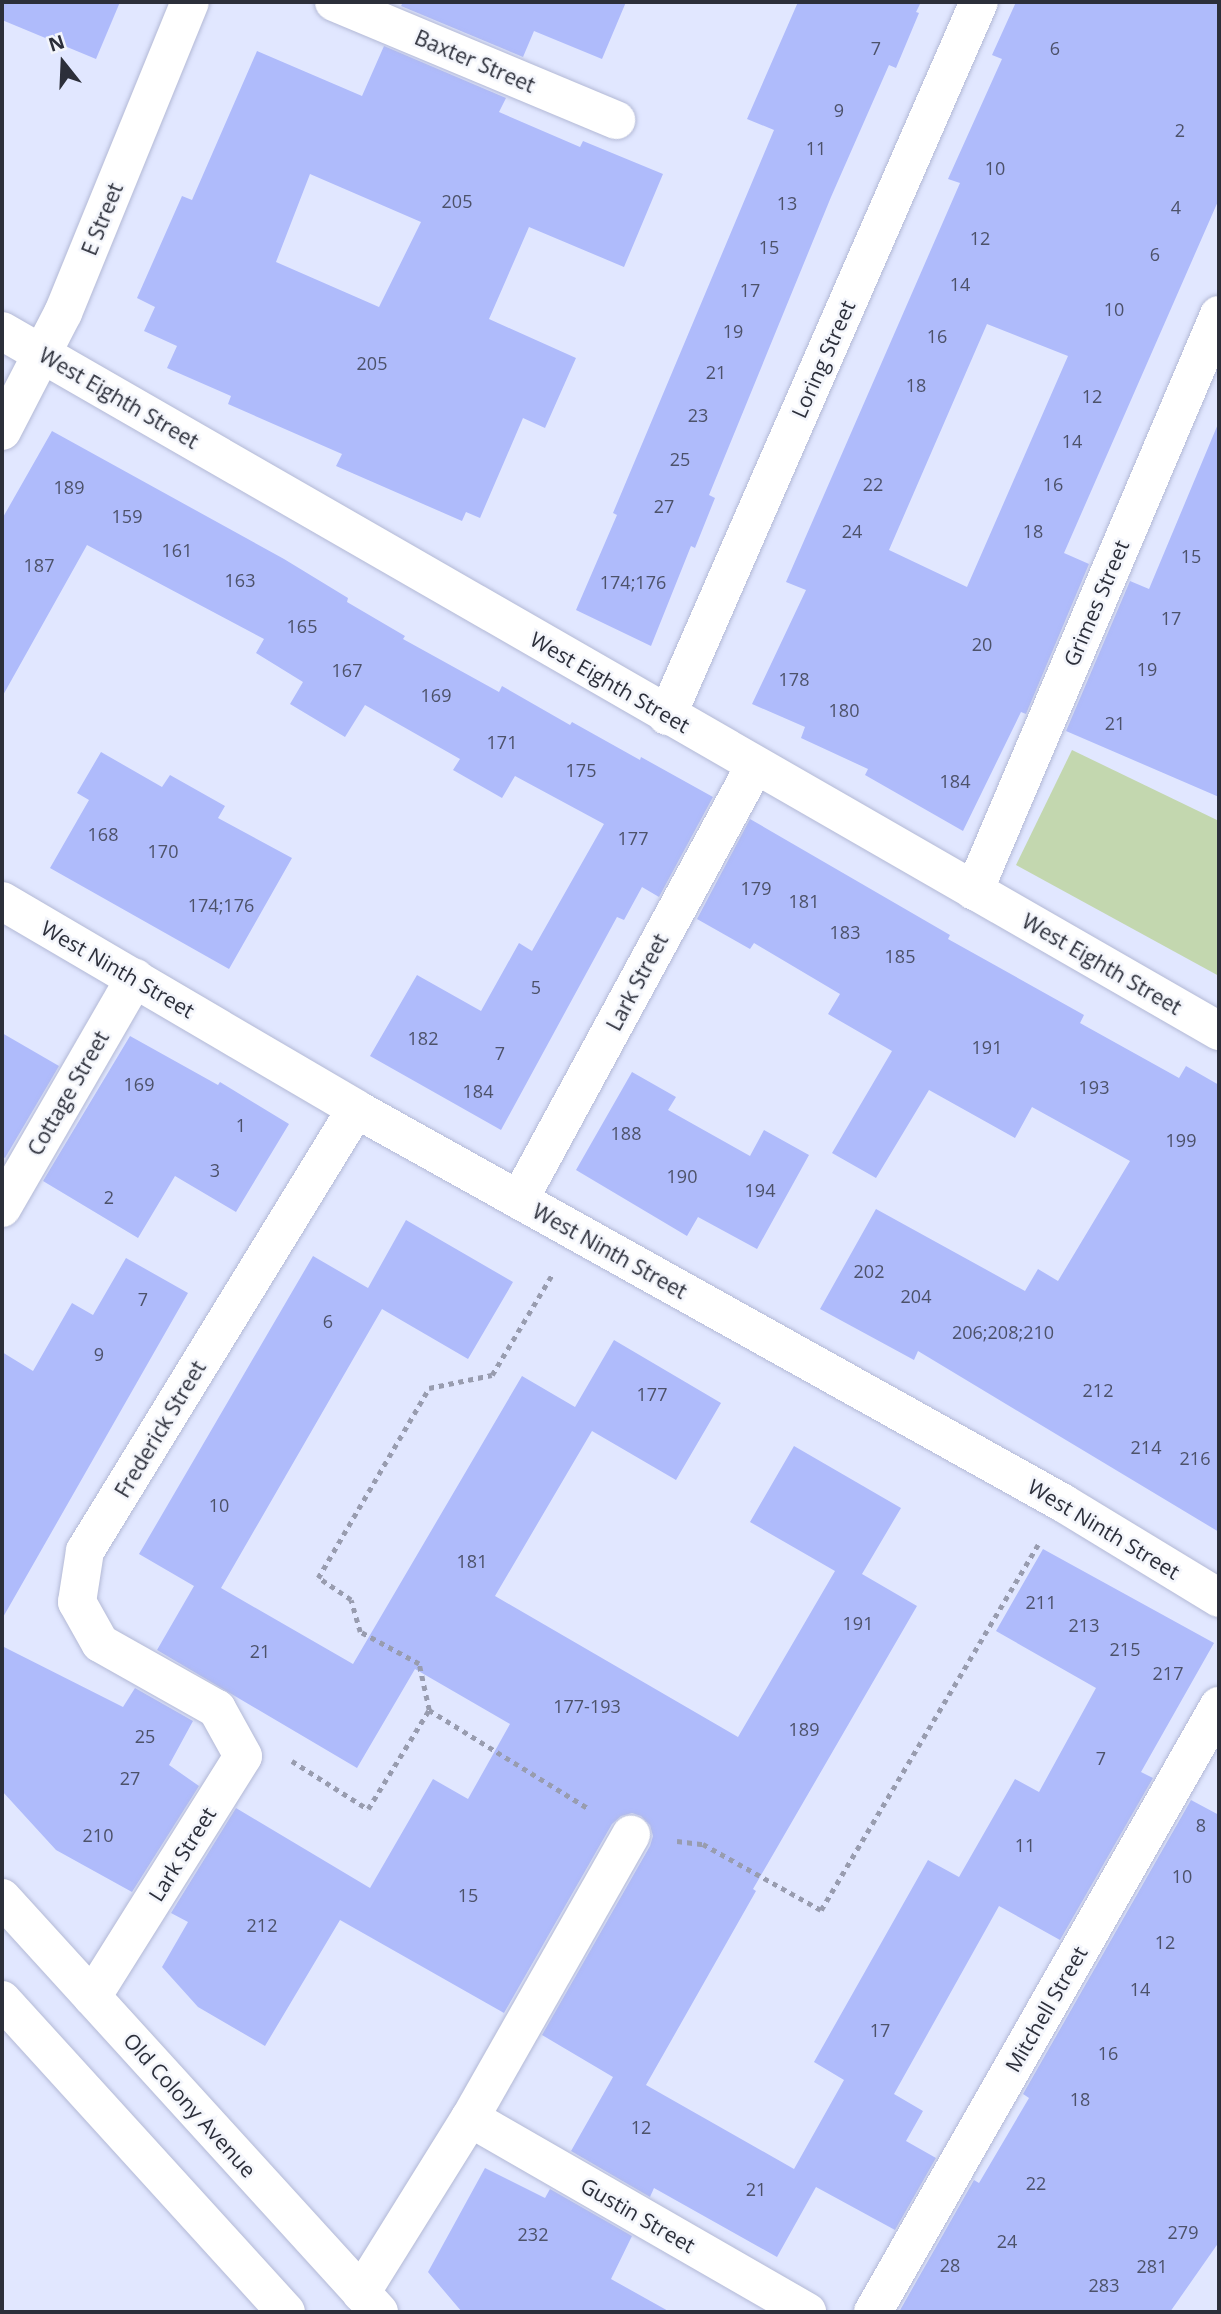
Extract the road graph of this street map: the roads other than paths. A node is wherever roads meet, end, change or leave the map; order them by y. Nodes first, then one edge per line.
1 (190, 2) edge
2 (334, 2) edge
3 (979, 2) edge
4 (616, 120) dead end
5 (1219, 315) edge
6 (2, 331) edge
7 (44, 355) junction
8 (2, 431) edge
9 (667, 716) junction
10 (755, 765) junction
11 (974, 891) junction
12 (2, 901) edge
13 (135, 978) junction
14 (1219, 1031) edge
15 (356, 1109) junction
16 (519, 1200) junction
17 (2, 1208) edge
18 (1219, 1598) edge
19 (1219, 1706) edge
20 (243, 1756) joint
21 (631, 1835) road end
22 (2, 1898) edge
23 (92, 1997) junction
24 (2, 2000) edge
25 (470, 2118) junction
26 (370, 2303) edge
27 (286, 2312) edge
28 (807, 2312) edge
29 (873, 2312) edge

1 - 7 street, E Street
2 - 4 street, Baxter Street
3 - 9 street, Loring Street
5 - 11 street, Grimes Street
6 - 7 street, West Eighth Street
7 - 8 street, E Street
7 - 9 street, West Eighth Street
9 - 10 street, West Eighth Street
10 - 11 street, West Eighth Street
10 - 16 street, Lark Street
11 - 14 street, West Eighth Street
12 - 13 street, West Ninth Street
13 - 15 street, West Ninth Street
13 - 17 street, Cottage Street
15 - 16 street, West Ninth Street
15 - 20 street, Frederick Street
16 - 18 street, West Ninth Street
19 - 29 street, Mitchell Street
20 - 23 street, Lark Street
21 - 25 street
22 - 23 street, Old Colony Avenue
23 - 26 street, Old Colony Avenue
24 - 27 street
25 - 26 street
25 - 28 street, Gustin Street

